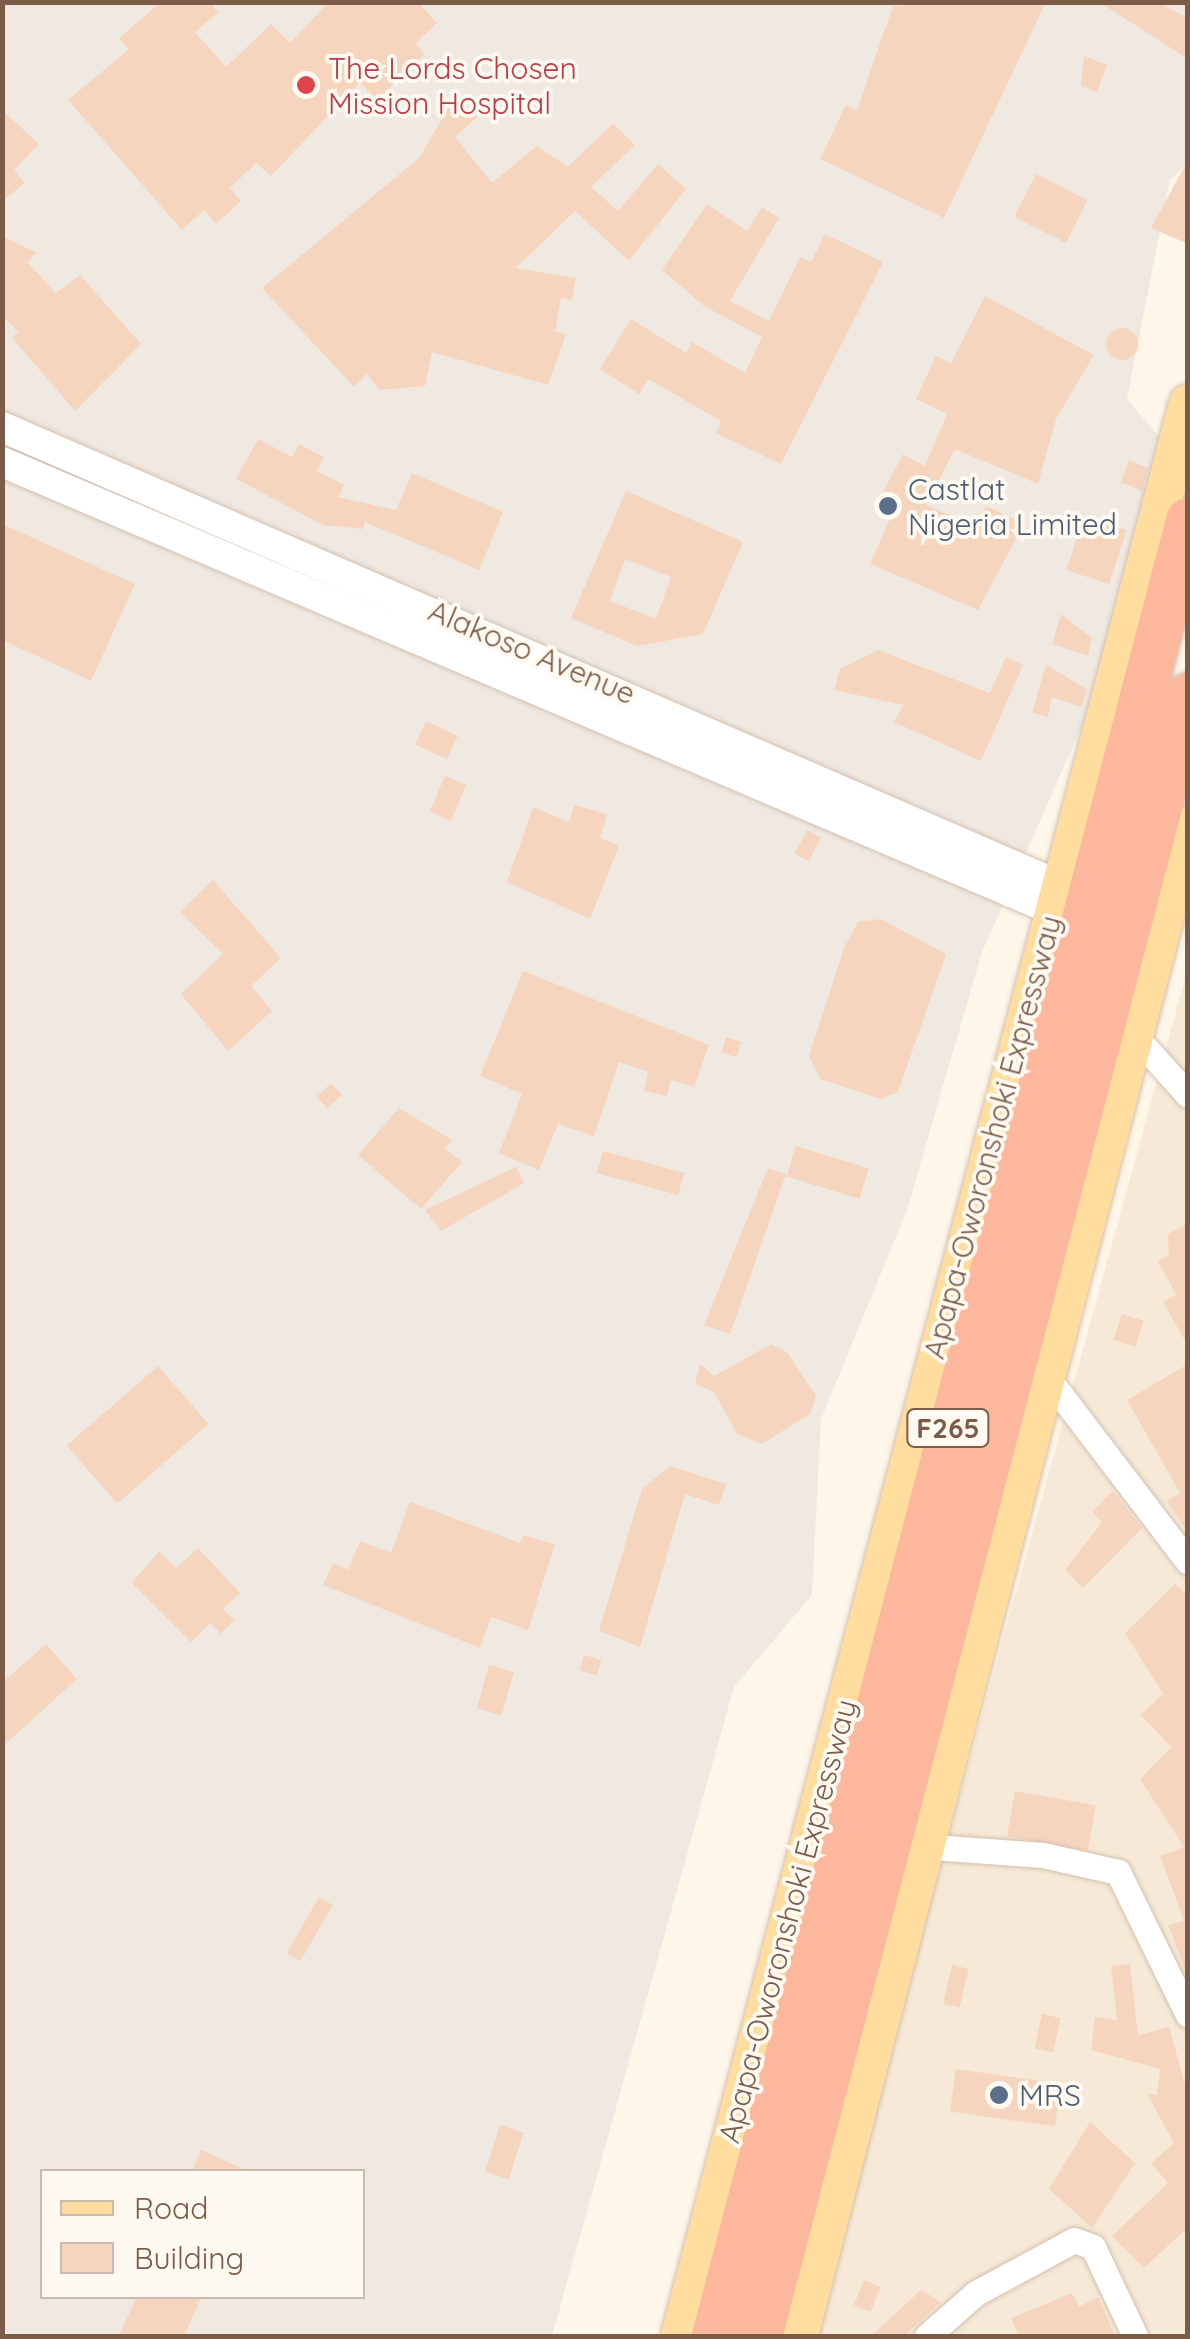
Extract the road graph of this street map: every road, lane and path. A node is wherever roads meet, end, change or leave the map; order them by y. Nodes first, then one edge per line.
1 (1188, 404) edge
2 (2, 426) edge
3 (2, 462) edge
4 (1176, 516) edge
5 (1188, 695) edge
6 (1188, 826) edge
7 (1055, 897) junction
8 (1133, 1034) junction
9 (1188, 1095) edge
10 (1048, 1378) junction
11 (1188, 1562) edge
12 (919, 1846) junction
13 (1188, 2015) edge
14 (680, 2336) edge
15 (714, 2336) edge
16 (759, 2336) edge
17 (799, 2336) edge
18 (928, 2336) edge
19 (1134, 2336) edge

1 - 4 main road, Apapa-Oworonshoki Expressway
2 - 7 street, Alakoso Avenue
3 - 7 street, Alakoso Avenue
4 - 7 main road, Apapa-Oworonshoki Expressway
4 - 15 highway, Apapa-Oworonshoki Expressway / F265
5 - 16 highway, F265
6 - 8 main road
7 - 14 main road, Apapa-Oworonshoki Expressway
8 - 9 street
8 - 10 main road
10 - 11 street
10 - 12 main road
12 - 13 street
12 - 17 main road
18 - 19 street

